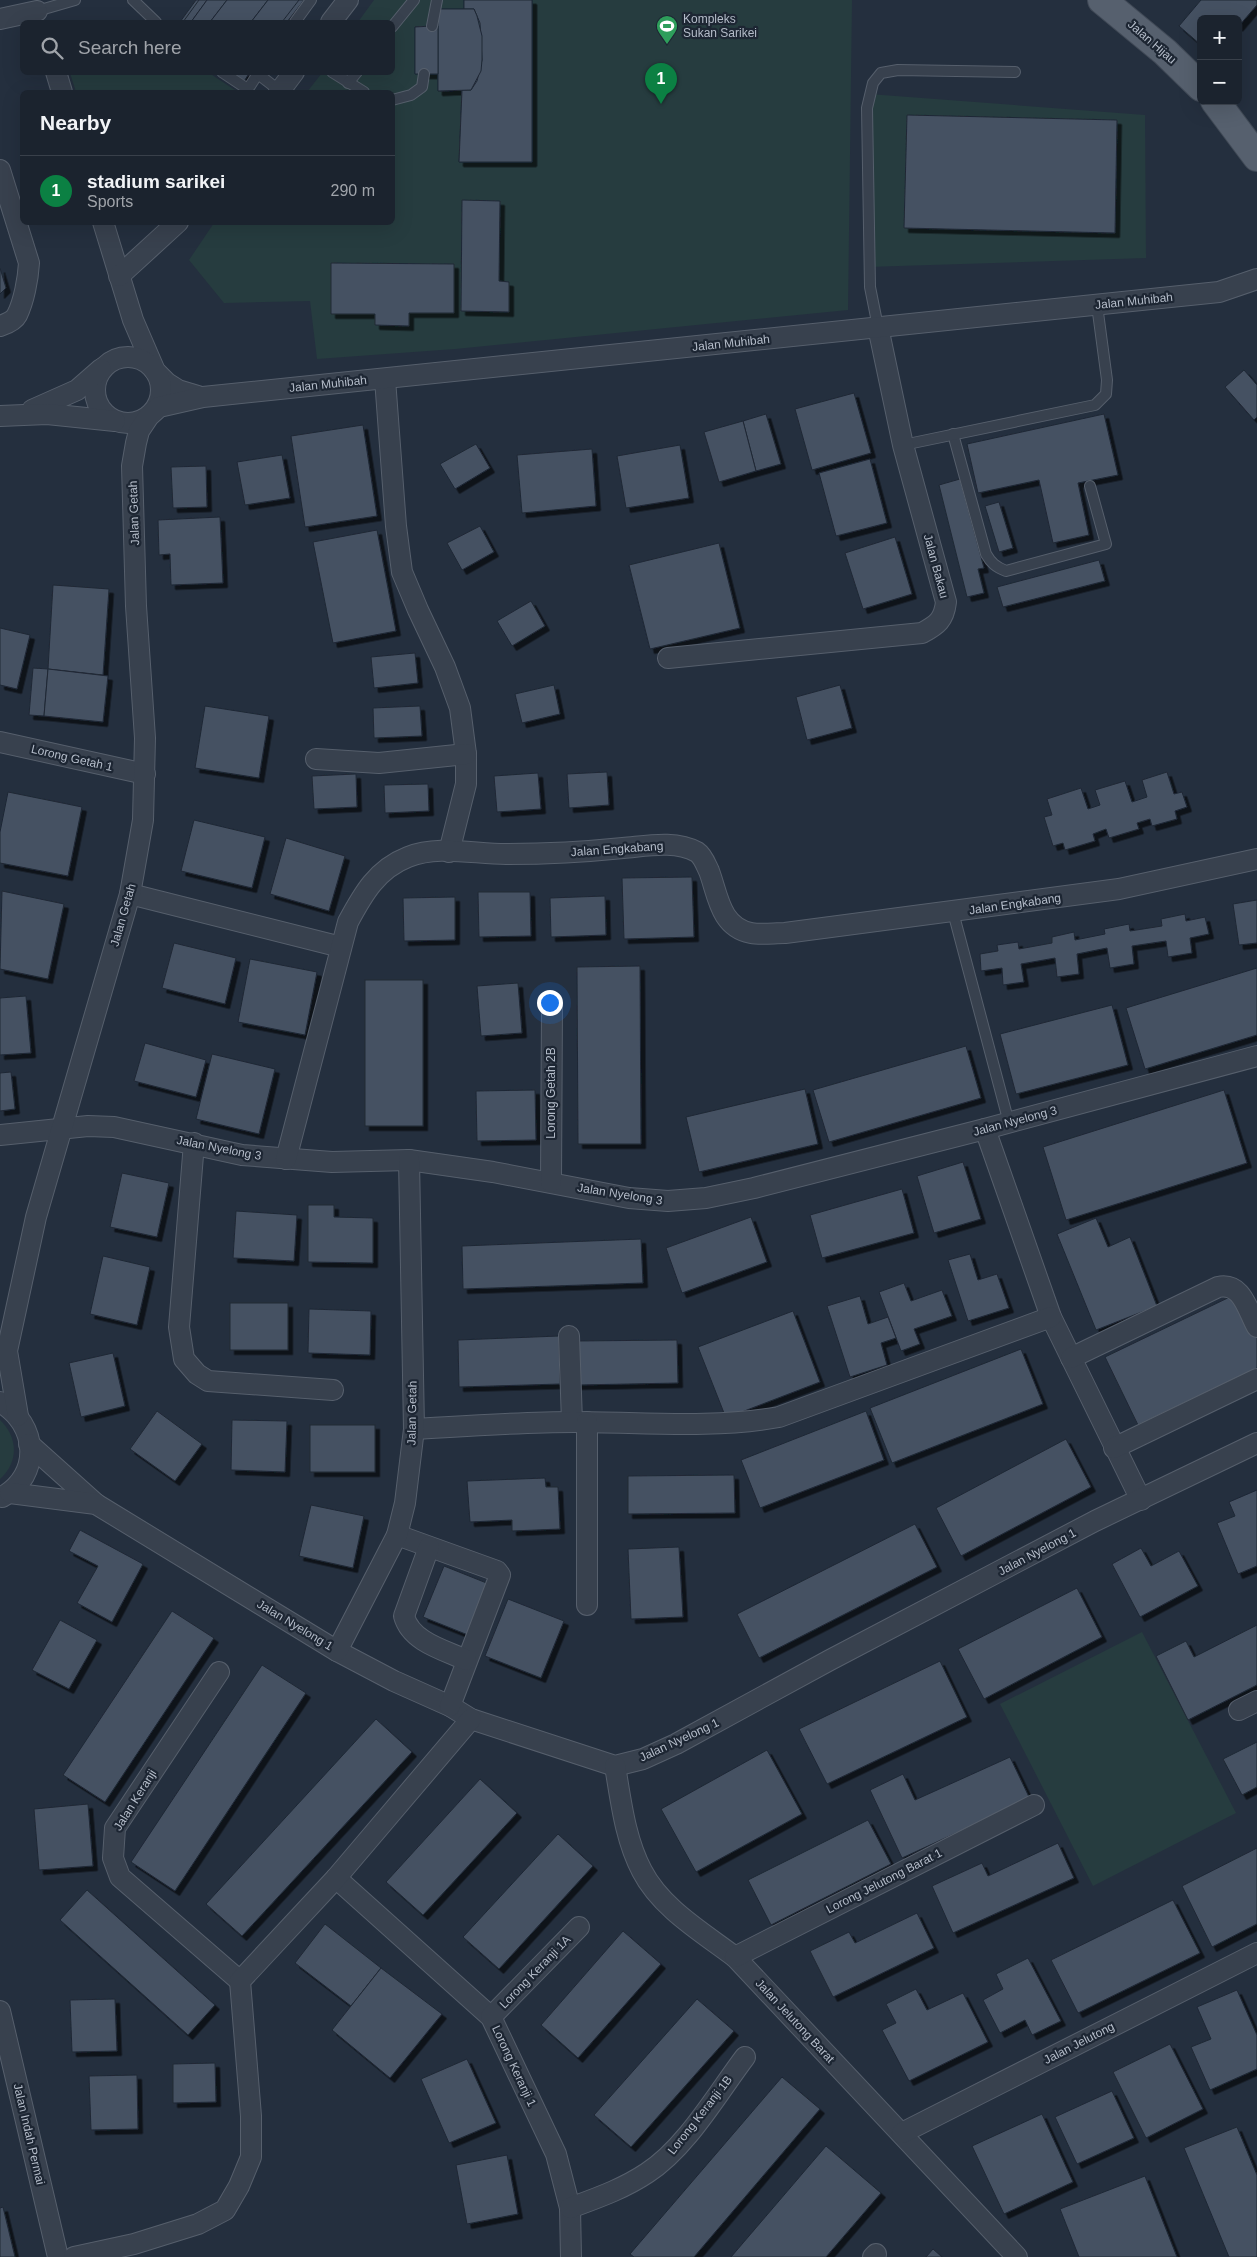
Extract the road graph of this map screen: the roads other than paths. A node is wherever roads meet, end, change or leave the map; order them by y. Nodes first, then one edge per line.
1 (74, 0) edge
2 (133, 0) edge
3 (311, 0) edge
4 (348, 0) edge
5 (414, 0) edge
6 (437, 0) edge
7 (1102, 0) edge
8 (37, 11) edge
9 (0, 19) edge
10 (154, 20) edge
11 (296, 20) edge
12 (333, 20) edge
13 (395, 23) edge
14 (432, 26) dead end
15 (1015, 72) dead end
16 (424, 74) dead end
17 (57, 75) edge
18 (226, 75) edge
19 (257, 75) edge
20 (260, 75) edge
21 (292, 75) edge
22 (336, 75) edge
23 (354, 75) edge
24 (348, 83) junction
25 (1197, 83) edge
26 (61, 90) edge
27 (278, 90) edge
28 (281, 90) edge
29 (360, 90) edge
30 (395, 99) edge
31 (1218, 105) edge
32 (1257, 157) edge
33 (0, 170) edge
34 (104, 225) edge
35 (175, 225) edge
36 (9, 227) edge
37 (119, 276) junction
38 (1254, 286) edge
39 (1097, 305) junction
40 (133, 320) junction
41 (0, 326) edge
42 (878, 328) junction
43 (105, 366) junction
44 (155, 371) junction
45 (385, 378) junction
46 (203, 398) junction
47 (8, 416) edge
48 (149, 416) junction
49 (116, 422) junction
50 (953, 434) junction
51 (904, 445) junction
52 (132, 466) junction
53 (1090, 486) dead end
54 (668, 658) dead end
55 (0, 742) edge
56 (466, 754) junction
57 (316, 759) dead end
58 (145, 774) junction
59 (449, 852) junction
60 (1257, 859) edge
61 (130, 894) junction
62 (953, 912) junction
63 (341, 947) junction
64 (552, 1005) dead end
65 (1257, 1056) edge
66 (1009, 1123) junction
67 (61, 1129) junction
68 (985, 1129) junction
69 (0, 1136) edge
70 (194, 1143) junction
71 (286, 1159) junction
72 (409, 1160) junction
73 (551, 1182) junction
74 (1050, 1317) junction
75 (1257, 1327) edge
76 (569, 1336) dead end
77 (3, 1356) edge
78 (1071, 1358) junction
79 (1257, 1379) edge
80 (332, 1390) dead end
81 (0, 1402) edge
82 (18, 1416) junction
83 (580, 1422) junction
84 (414, 1429) junction
85 (1257, 1443) edge
86 (29, 1444) junction
87 (1114, 1448) junction
88 (5, 1496) edge
89 (1141, 1500) junction
90 (96, 1504) junction
91 (397, 1535) junction
92 (429, 1547) junction
93 (587, 1605) dead end
94 (337, 1651) junction
95 (466, 1660) junction
96 (219, 1672) dead end
97 (1257, 1701) edge
98 (450, 1706) junction
99 (1238, 1710) dead end
100 (471, 1719) junction
101 (614, 1766) junction
102 (1034, 1805) dead end
103 (336, 1878) junction
104 (579, 1926) dead end
105 (1257, 1953) edge
106 (735, 1956) junction
107 (240, 1981) junction
108 (0, 2011) edge
109 (491, 2017) junction
110 (745, 2056) dead end
111 (902, 2133) junction
112 (570, 2208) junction
113 (58, 2257) edge
114 (74, 2257) edge
115 (571, 2257) edge
116 (1017, 2257) edge

1 - 8 lane
2 - 10 lane
3 - 11 lane
4 - 12 street
5 - 13 lane
6 - 14 lane
7 - 25 main road, Jalan Hijau
8 - 9 street
15 - 42 lane
16 - 30 lane
17 - 26 street
18 - 19 lane
20 - 27 lane
21 - 28 street
22 - 24 lane
23 - 24 lane
24 - 29 lane
31 - 32 main road
33 - 36 street
34 - 37 street
35 - 37 street
36 - 41 street
37 - 40 street
38 - 39 street, Jalan Muhibah
39 - 42 street, Jalan Muhibah
39 - 50 lane
40 - 43 street
40 - 44 street
42 - 45 street, Jalan Muhibah
42 - 51 street, Jalan Bakau
43 - 44 street
43 - 47 street
43 - 49 street
44 - 46 street, Jalan Muhibah
44 - 48 street
45 - 46 street, Jalan Muhibah
45 - 56 street
46 - 48 street, Jalan Muhibah
47 - 49 street
48 - 49 street
48 - 52 street, Jalan Getah
49 - 52 street, Jalan Getah
50 - 51 lane
50 - 53 lane
51 - 54 street, Jalan Bakau
52 - 58 street, Jalan Getah
55 - 58 street, Lorong Getah 1
56 - 57 street
56 - 59 street
58 - 61 street, Jalan Getah
59 - 62 street, Jalan Engkabang
59 - 63 street, Jalan Engkabang
60 - 62 street, Jalan Engkabang
61 - 63 street
61 - 67 street, Jalan Getah
62 - 66 lane
63 - 71 street, Jalan Engkabang
64 - 73 street, Lorong Getah 2B
65 - 66 street, Jalan Nyelong 3
66 - 68 street, Jalan Nyelong 3
67 - 69 street, Jalan Nyelong 3
67 - 70 street, Jalan Nyelong 3
67 - 77 street, Jalan Getah
68 - 73 street, Jalan Nyelong 3
68 - 74 street
70 - 71 street, Jalan Nyelong 3
70 - 80 street
71 - 72 street, Jalan Nyelong 3
72 - 73 street, Jalan Nyelong 3
72 - 84 street, Jalan Getah
74 - 78 street
74 - 83 street
75 - 78 street
76 - 83 street
77 - 82 street
78 - 87 street
79 - 87 street
81 - 82 street
82 - 86 street
83 - 84 street
83 - 93 street
84 - 91 street, Jalan Getah
85 - 89 street, Jalan Nyelong 1
86 - 88 street
86 - 90 street
87 - 89 street
88 - 90 street, Jalan Nyelong 1
89 - 101 street, Jalan Nyelong 1
90 - 94 street, Jalan Nyelong 1
91 - 92 street
91 - 94 street, Jalan Getah
92 - 95 street
92 - 95 street
94 - 98 street, Jalan Nyelong 1
95 - 98 street
96 - 107 street, Jalan Keranji
97 - 99 street
98 - 100 street, Jalan Nyelong 1
100 - 101 street, Jalan Nyelong 1
100 - 103 street
101 - 106 street, Jalan Jelutong Barat
102 - 106 street, Lorong Jelutong Barat 1
103 - 107 street
103 - 109 street, Lorong Keranji 1
104 - 109 street, Lorong Keranji 1A
105 - 111 street, Jalan Jelutong
106 - 111 street, Jalan Jelutong Barat
107 - 114 street
108 - 113 street, Jalan Indah Permai
109 - 112 street, Lorong Keranji 1
110 - 112 street, Lorong Keranji 1B
111 - 116 street, Jalan Jelutong Barat
112 - 115 street, Lorong Keranji 1

